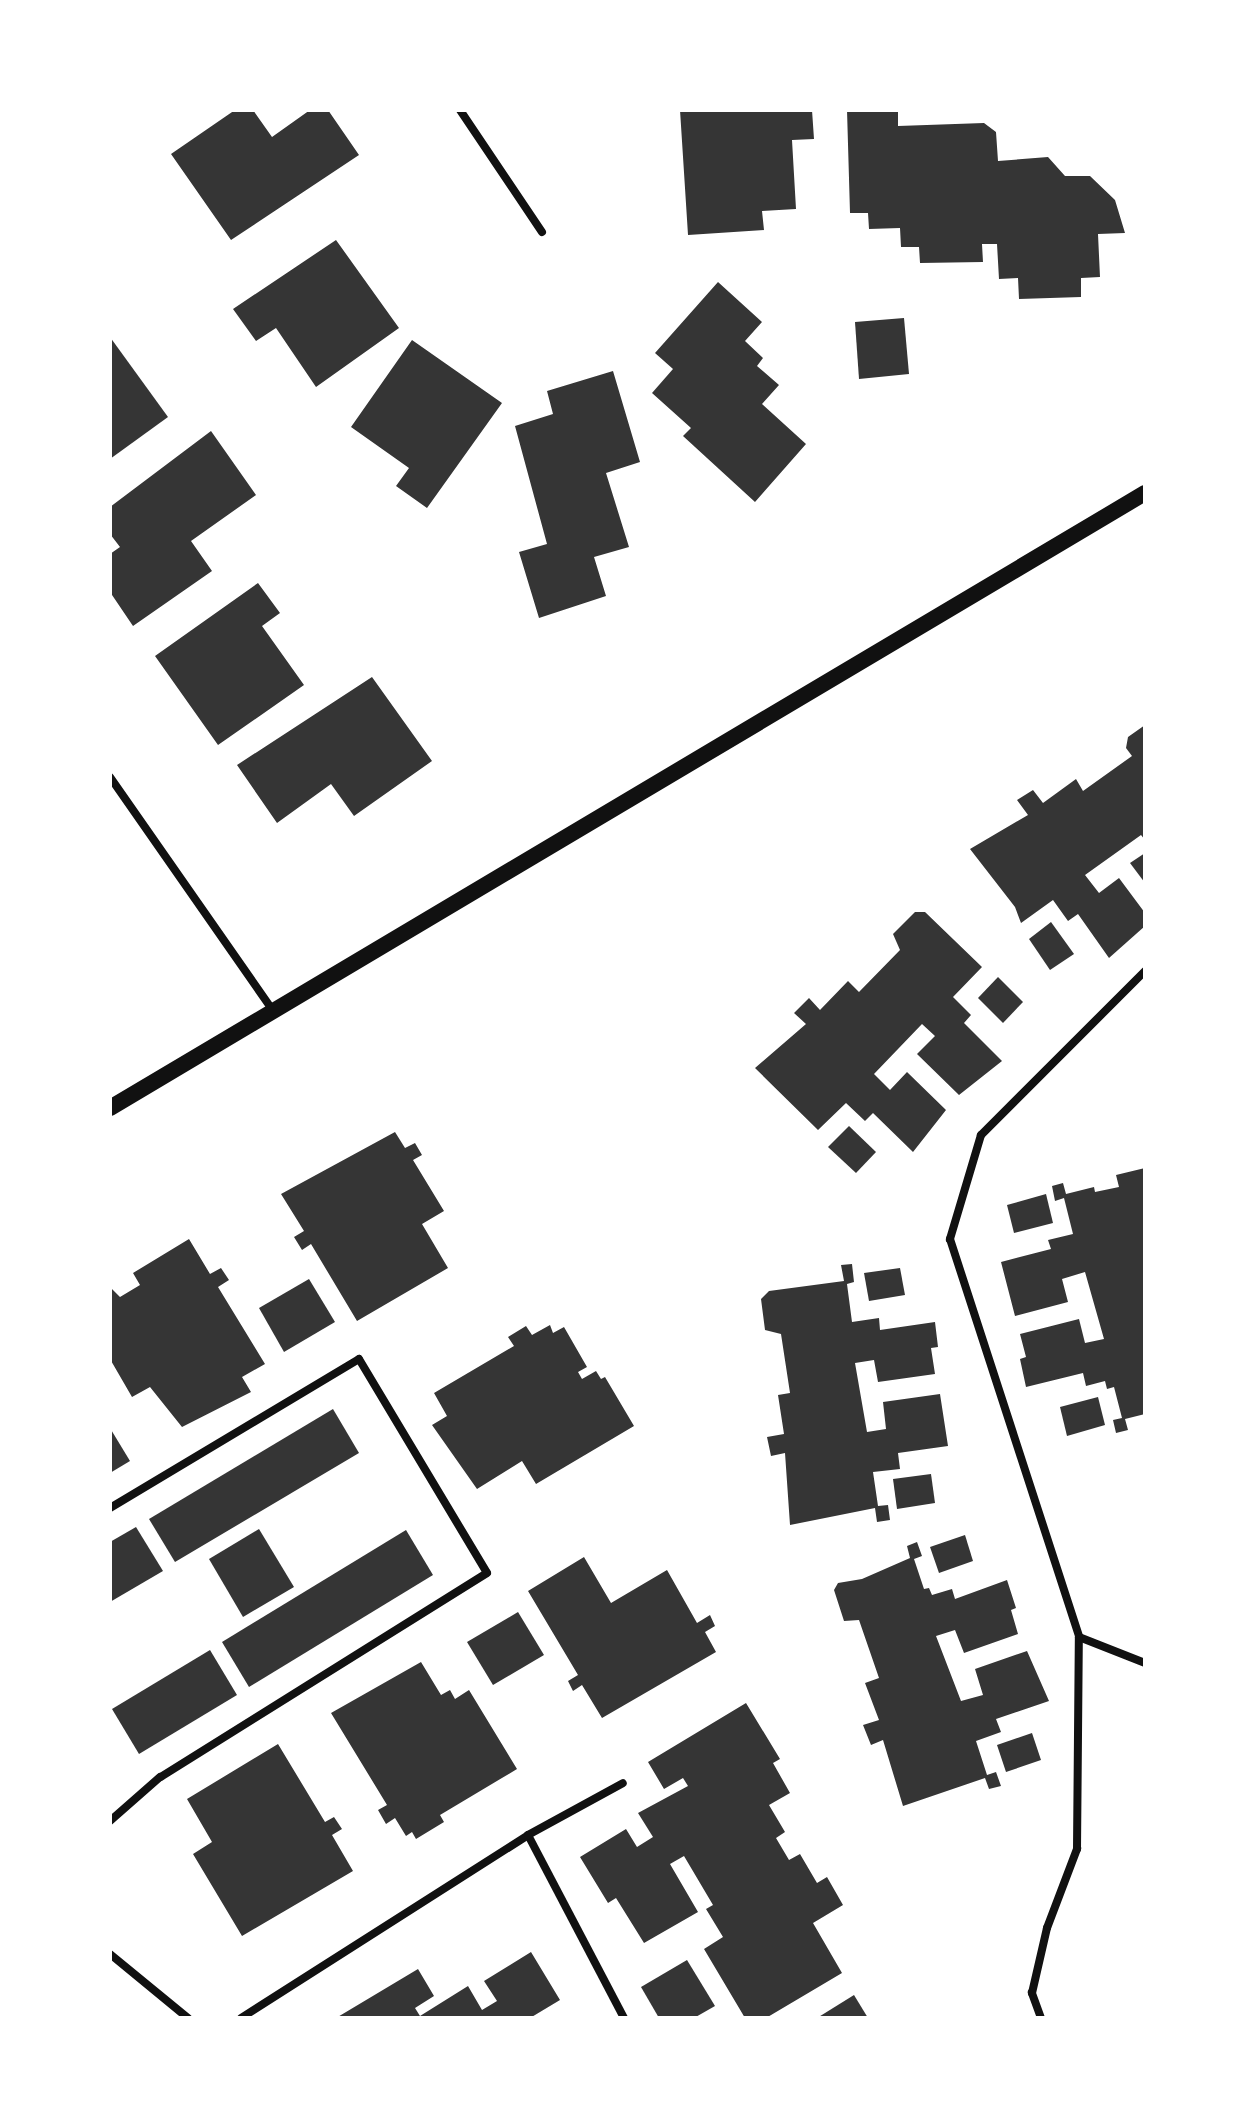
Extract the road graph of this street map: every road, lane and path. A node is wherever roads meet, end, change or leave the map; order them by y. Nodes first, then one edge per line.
1 (460, 110) edge
2 (542, 232) dead end
3 (1145, 493) edge
4 (110, 777) edge
5 (1145, 971) edge
6 (273, 1011) junction
7 (110, 1108) edge
8 (110, 1508) edge
9 (1079, 1637) junction
10 (1145, 1663) edge
11 (623, 1783) dead end
12 (110, 1821) edge
13 (528, 1835) junction
14 (110, 1954) edge
15 (188, 2018) edge
16 (241, 2018) edge
17 (624, 2018) edge
18 (1041, 2018) edge

1 - 2 street
3 - 6 main road
4 - 6 street
5 - 9 street
6 - 7 main road
8 - 12 street
9 - 10 street
9 - 18 street
11 - 13 street
13 - 16 street
13 - 17 street
14 - 15 street

